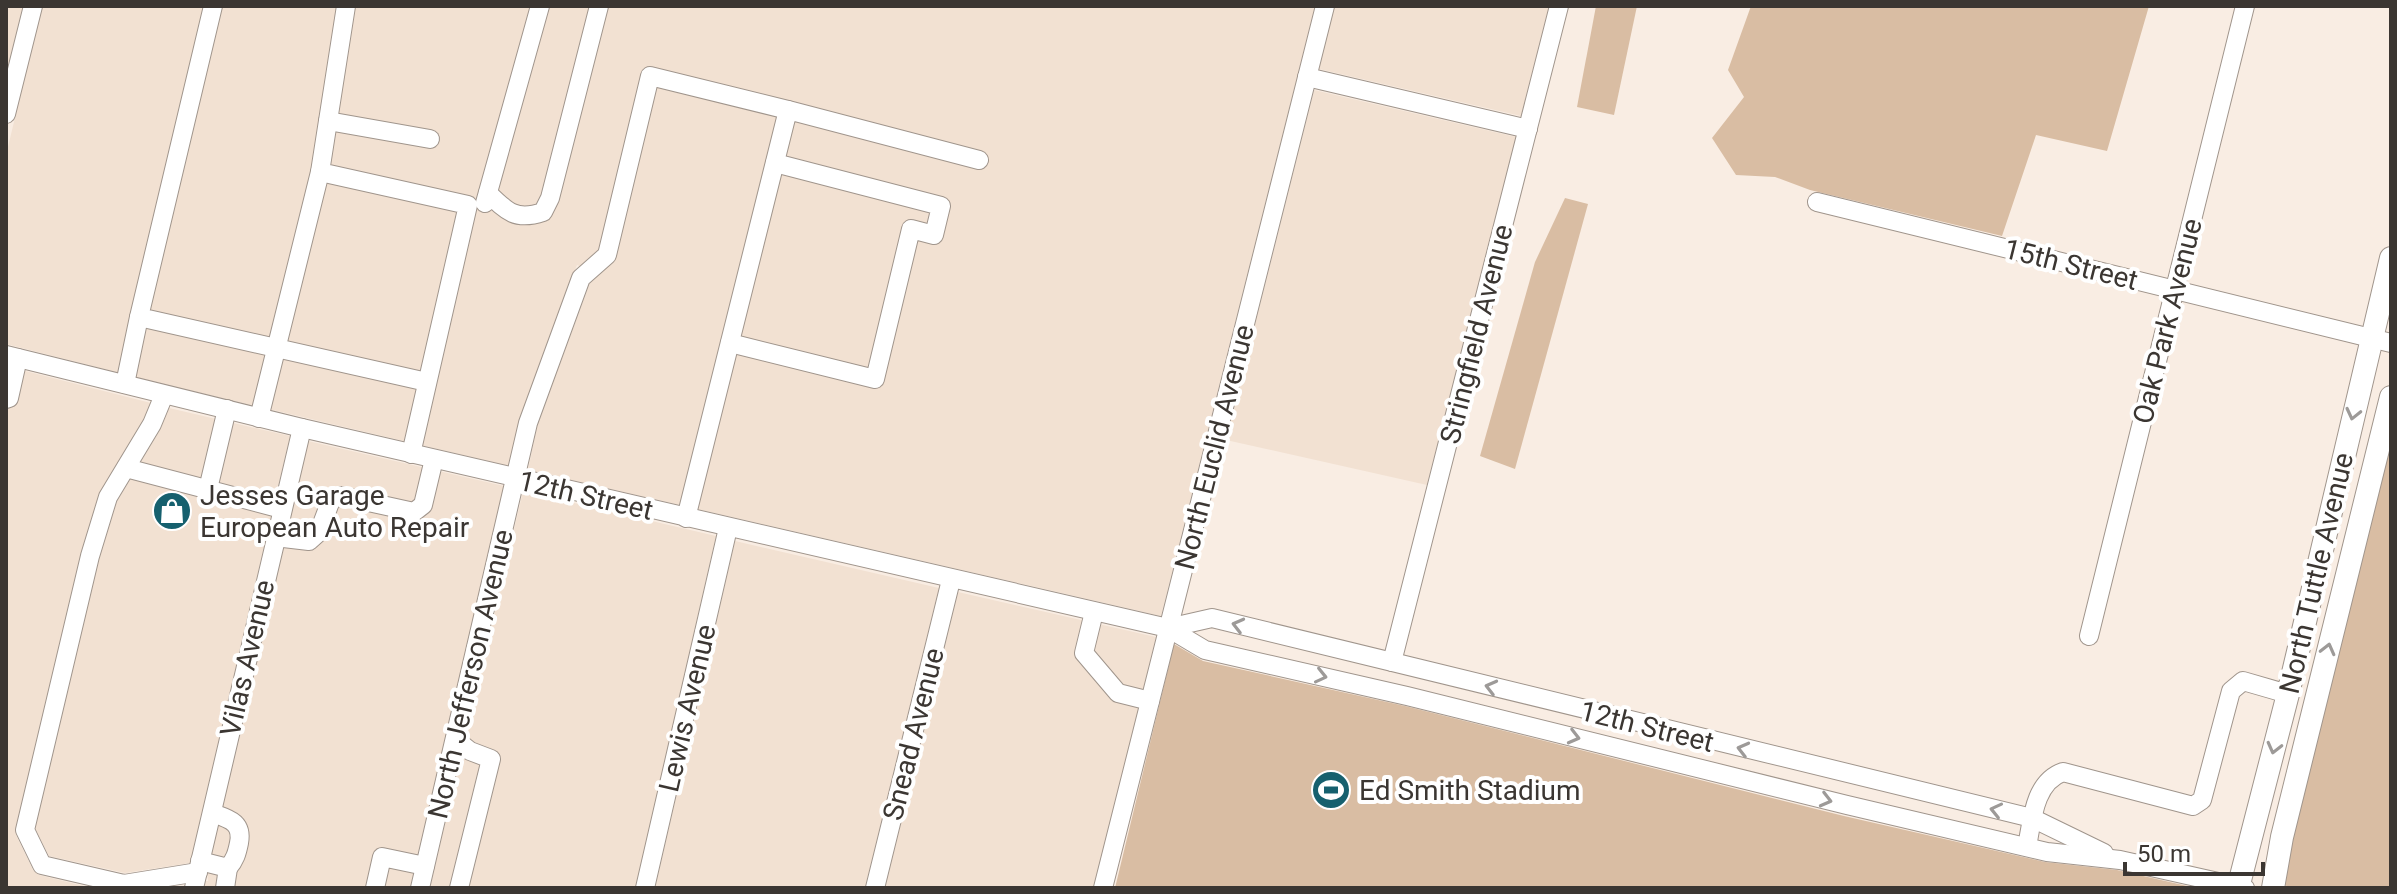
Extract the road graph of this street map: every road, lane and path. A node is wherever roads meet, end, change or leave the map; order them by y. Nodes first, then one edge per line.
1 (33, 6) edge
2 (213, 6) edge
3 (346, 6) edge
4 (540, 6) edge
5 (599, 6) edge
6 (1325, 6) edge
7 (1559, 6) edge
8 (2245, 6) edge
9 (1307, 77) junction
10 (788, 110) junction
11 (6, 114) edge
12 (328, 121) junction
13 (1528, 129) junction
14 (430, 139) dead end
15 (979, 160) dead end
16 (775, 163) junction
17 (320, 172) junction
18 (488, 193) junction
19 (1817, 202) dead end
20 (468, 205) junction
21 (2391, 258) edge
22 (2174, 289) junction
23 (139, 317) junction
24 (2381, 340) edge
25 (730, 343) junction
26 (277, 348) junction
27 (12, 356) edge
28 (427, 382) junction
29 (125, 384) junction
30 (164, 395) junction
31 (2391, 397) edge
32 (6, 399) edge
33 (227, 409) junction
34 (259, 418) junction
35 (302, 428) junction
36 (411, 454) junction
37 (434, 459) junction
38 (126, 468) junction
39 (516, 478) junction
40 (208, 489) junction
41 (282, 509) junction
42 (686, 518) junction
43 (728, 528) junction
44 (275, 537) junction
45 (951, 580) junction
46 (1094, 612) junction
47 (1168, 628) junction
48 (2089, 636) dead end
49 (1392, 662) junction
50 (2288, 694) junction
51 (1150, 701) junction
52 (455, 739) junction
53 (212, 813) junction
54 (2032, 818) junction
55 (2027, 847) junction
56 (2120, 860) junction
57 (425, 866) junction
58 (228, 868) junction
59 (197, 874) edge
60 (225, 888) edge
61 (375, 888) edge
62 (420, 888) edge
63 (459, 888) edge
64 (645, 888) edge
65 (875, 888) edge
66 (1103, 888) edge
67 (2241, 888) edge
68 (2273, 888) edge

1 - 11 street
2 - 23 street
3 - 12 street
4 - 18 street
5 - 18 street
6 - 9 street, North Euclid Avenue
7 - 13 street, Stringfield Avenue
8 - 22 street, Oak Park Avenue
9 - 13 street
9 - 47 street, North Euclid Avenue
10 - 15 street
10 - 16 street
10 - 39 street, North Jefferson Avenue
12 - 14 street
12 - 17 street
13 - 49 street, Stringfield Avenue
16 - 25 street
16 - 25 street
17 - 20 street
17 - 26 street
18 - 20 street
19 - 22 street, 15th Street
20 - 28 street
21 - 24 main road, North Tuttle Avenue
22 - 24 street, 15th Street
22 - 48 street, Oak Park Avenue
23 - 26 street
23 - 29 street
24 -> 50 main road, North Tuttle Avenue
25 - 42 street
26 - 28 street
26 - 34 street
27 - 29 street, 12th Street
27 - 32 street
28 - 36 street
29 - 30 street, 12th Street
30 - 33 street, 12th Street
30 - 38 street
68 -> 31 main road, North Tuttle Avenue
33 - 34 street, 12th Street
33 - 40 street
34 - 35 street, 12th Street
35 - 36 street, 12th Street
35 - 41 street, Vilas Avenue
36 - 37 street, 12th Street
37 - 39 street, 12th Street
37 - 44 street
38 - 40 street
38 - 59 street
39 - 42 street, 12th Street
39 - 52 street, North Jefferson Avenue
40 - 41 street
41 - 44 street, Vilas Avenue
42 - 43 street, 12th Street
43 - 45 street, 12th Street
43 - 64 street, Lewis Avenue
44 - 53 street, Vilas Avenue
45 - 46 street, 12th Street
45 - 65 street, Snead Avenue
46 - 47 street, 12th Street
46 - 51 street
49 -> 47 street, 12th Street
47 - 51 street, North Euclid Avenue
47 -> 55 street, 12th Street
54 -> 49 street, 12th Street
50 - 54 street
50 -> 67 main road, North Tuttle Avenue
51 - 66 street, North Euclid Avenue
52 - 57 street, North Jefferson Avenue
52 - 63 street
53 - 58 street
53 - 59 street, Vilas Avenue
54 - 55 street
54 - 56 street, 12th Street
55 - 56 street, 12th Street
56 - 67 street, 12th Street
57 - 61 street
57 - 62 street, North Jefferson Avenue
58 - 59 street
58 - 60 street

